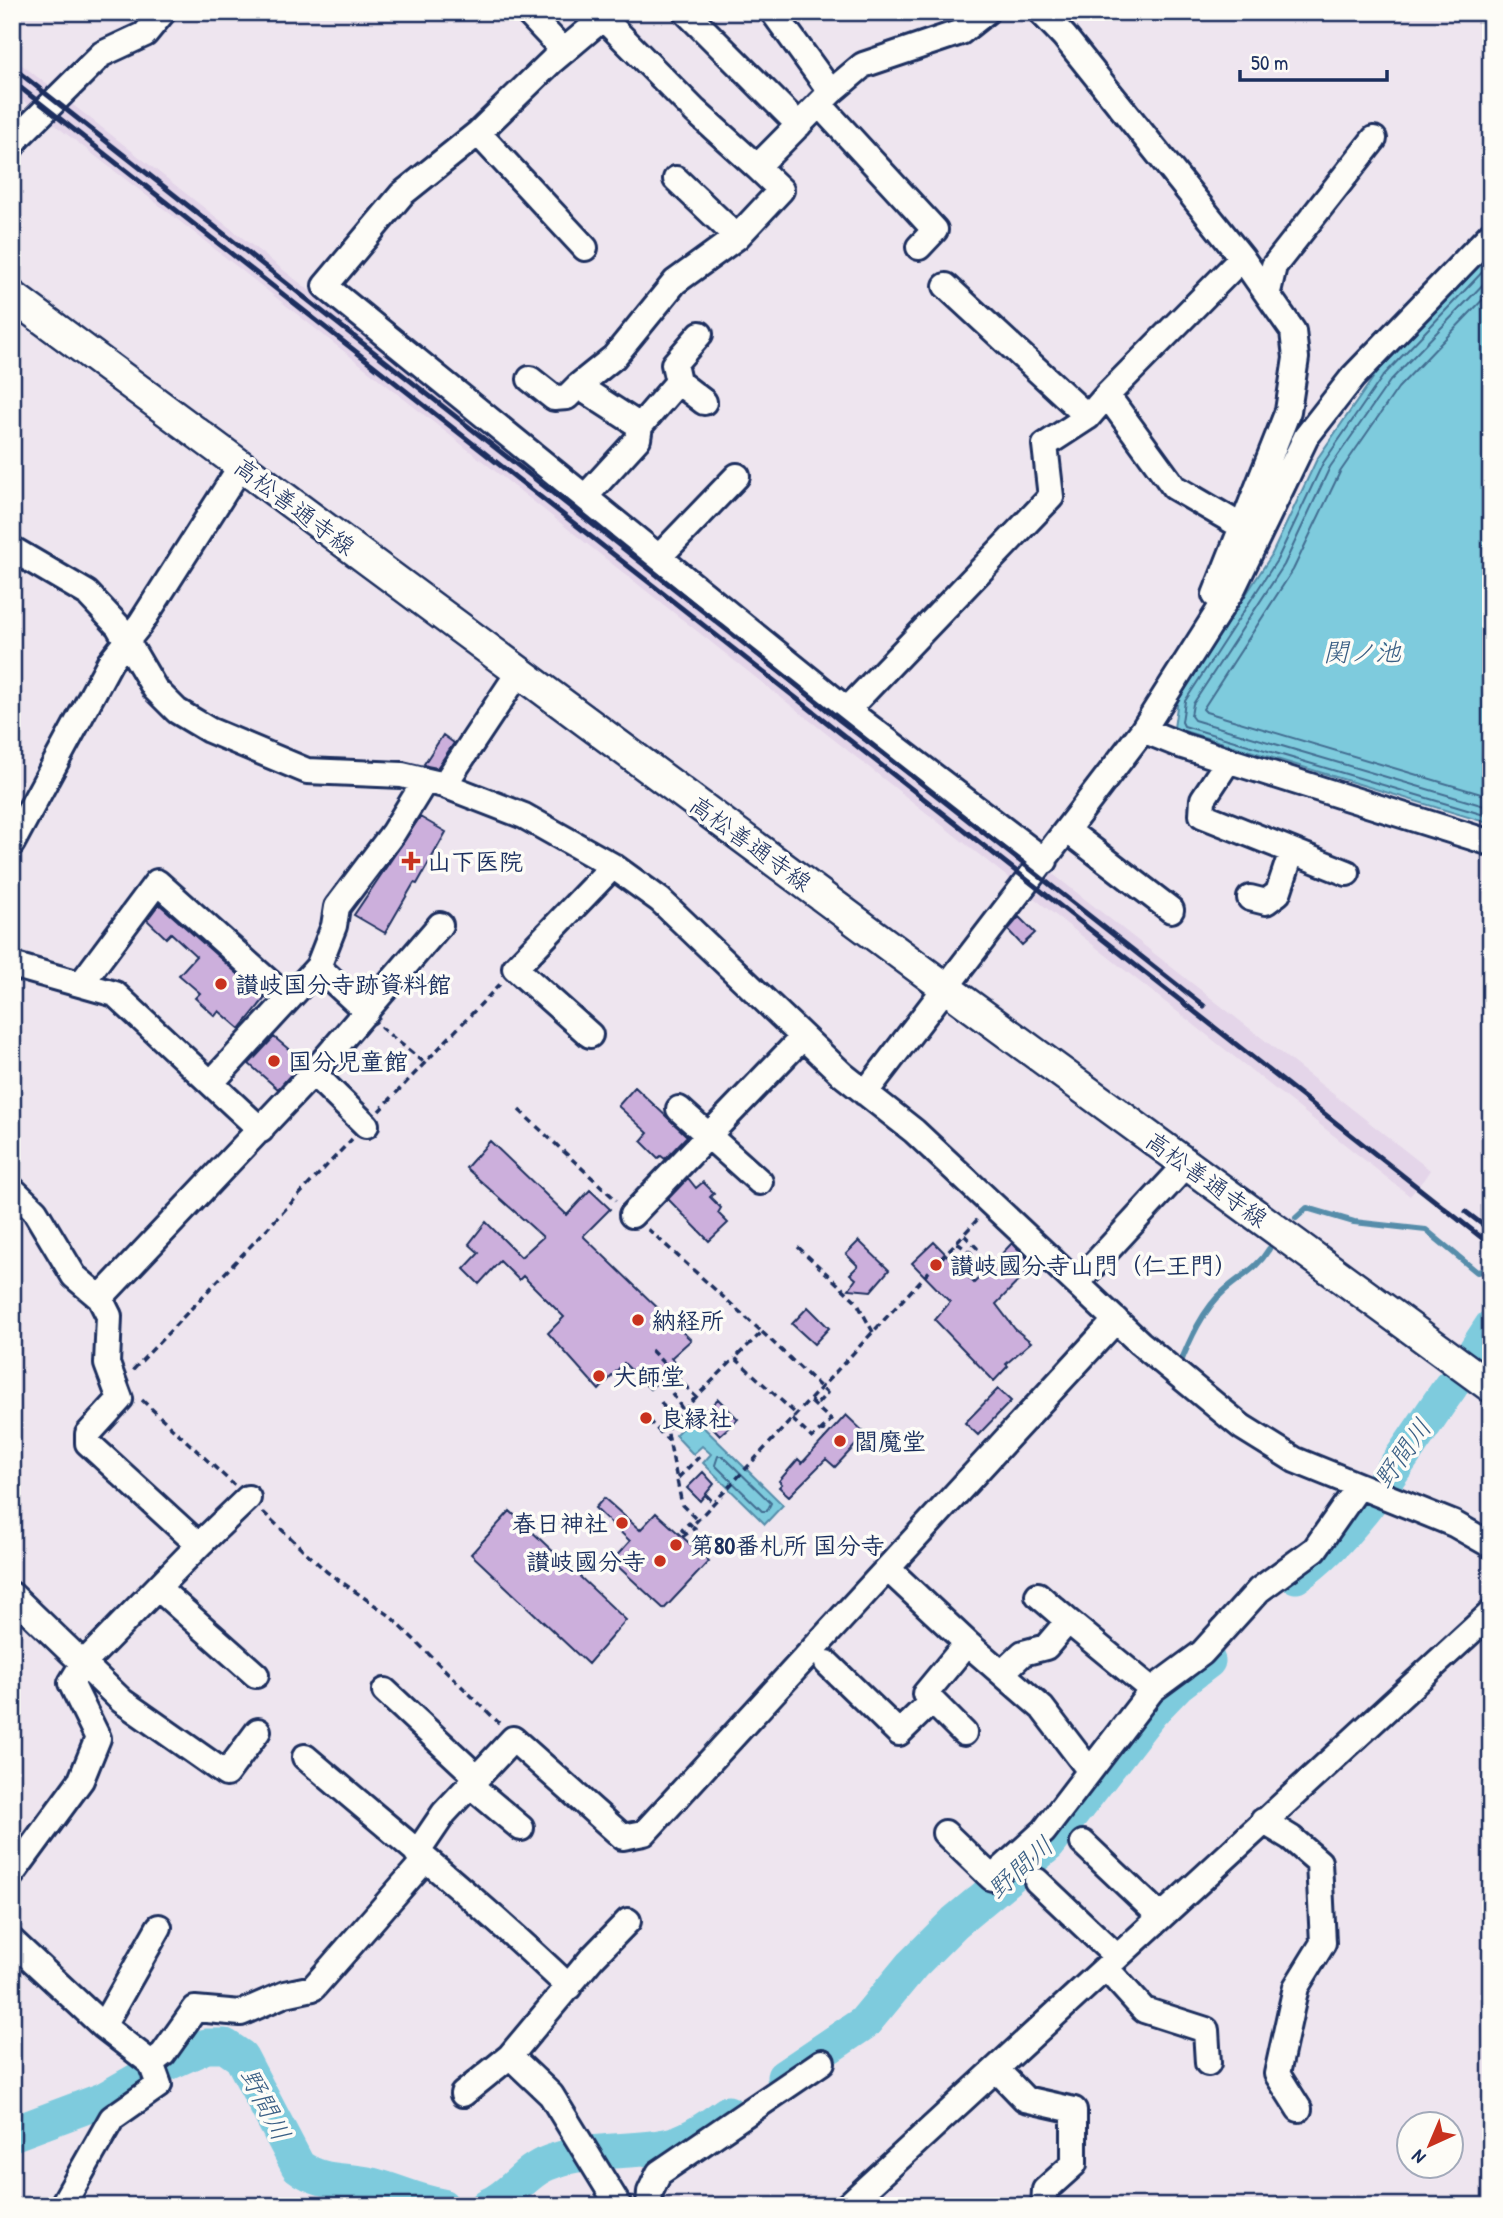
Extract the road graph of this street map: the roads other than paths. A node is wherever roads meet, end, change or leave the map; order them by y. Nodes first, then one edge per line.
1 (163, 12) edge
2 (527, 12) edge
3 (686, 12) edge
4 (772, 12) edge
5 (986, 12) edge
6 (1041, 12) edge
7 (601, 15) edge
8 (564, 51) junction
9 (825, 98) junction
10 (799, 125) junction
11 (478, 133) junction
12 (1374, 139) dead end
13 (12, 146) edge
14 (757, 167) junction
15 (676, 179) dead end
16 (1491, 234) edge
17 (737, 237) junction
18 (919, 247) dead end
19 (585, 248) dead end
20 (1242, 258) junction
21 (946, 286) dead end
22 (1268, 292) junction
23 (12, 296) edge
24 (700, 334) dead end
25 (530, 379) dead end
26 (678, 382) junction
27 (572, 392) junction
28 (1107, 396) junction
29 (704, 402) dead end
30 (595, 416) dead end
31 (1088, 417) junction
32 (640, 426) junction
33 (241, 466) junction
34 (737, 476) dead end
35 (585, 497) junction
36 (1241, 526) junction
37 (12, 550) edge
38 (659, 557) junction
39 (1211, 627) junction
40 (126, 640) junction
41 (519, 672) junction
42 (847, 710) junction
43 (1143, 730) junction
44 (1228, 761) junction
45 (435, 783) junction
46 (1068, 831) junction
47 (1491, 843) edge
48 (12, 844) edge
49 (1292, 851) junction
50 (1045, 861) junction
51 (613, 866) junction
52 (1347, 873) dead end
53 (1250, 898) dead end
54 (1171, 910) dead end
55 (440, 925) dead end
56 (12, 965) edge
57 (318, 967) junction
58 (81, 984) junction
59 (944, 988) junction
60 (288, 999) junction
61 (367, 1012) junction
62 (590, 1035) dead end
63 (803, 1037) junction
64 (313, 1073) junction
65 (212, 1082) junction
66 (865, 1093) junction
67 (679, 1109) dead end
68 (366, 1125) road end
69 (261, 1130) junction
70 (708, 1138) junction
71 (1187, 1164) junction
72 (760, 1182) dead end
73 (12, 1189) edge
74 (632, 1215) road end
75 (1077, 1283) junction
76 (100, 1298) junction
77 (1116, 1320) junction
78 (1491, 1387) edge
79 (1370, 1490) junction
80 (248, 1499) road end
81 (199, 1545) junction
82 (1491, 1545) edge
83 (888, 1569) junction
84 (158, 1588) junction
85 (12, 1595) edge
86 (1038, 1595) dead end
87 (1491, 1613) edge
88 (1068, 1621) junction
89 (967, 1643) junction
90 (827, 1663) dead end
91 (82, 1665) junction
92 (1002, 1673) junction
93 (256, 1675) dead end
94 (1153, 1690) junction
95 (385, 1691) dead end
96 (932, 1700) junction
97 (258, 1731) dead end
98 (964, 1733) dead end
99 (305, 1758) dead end
100 (1090, 1771) junction
101 (474, 1781) junction
102 (1263, 1821) junction
103 (520, 1828) dead end
104 (945, 1833) dead end
105 (1083, 1843) dead end
106 (421, 1857) junction
107 (12, 1874) edge
108 (1037, 1881) dead end
109 (1161, 1917) junction
110 (628, 1921) dead end
111 (159, 1927) dead end
112 (12, 1941) edge
113 (1111, 1962) junction
114 (569, 1987) junction
115 (103, 2026) junction
116 (510, 2056) junction
117 (822, 2062) dead end
118 (1208, 2063) dead end
119 (153, 2069) junction
120 (997, 2070) junction
121 (463, 2094) dead end
122 (1298, 2109) dead end
123 (62, 2206) edge
124 (619, 2206) edge
125 (649, 2206) edge
126 (847, 2206) edge
127 (1044, 2206) edge

1 - 13 street
2 - 8 street
3 - 10 street
4 - 9 street
5 - 9 street
6 - 20 street
7 - 8 street
7 - 14 street
8 - 11 street
9 - 10 street
9 - 18 street
10 - 14 street
11 - 19 street
11 - 35 street
12 - 22 street
14 - 17 street
15 - 17 street
16 - 39 street
17 - 27 street
20 - 22 street
20 - 28 street
21 - 31 street
22 - 36 street
23 - 33 main road, 高松善通寺線
24 - 26 street
25 - 27 street
26 - 29 street
26 - 32 street
27 - 30 street
27 - 32 street
28 - 31 street
28 - 36 street
31 - 42 street
32 - 35 street
33 - 40 street
33 - 41 main road, 高松善通寺線
34 - 38 street
35 - 38 street
36 - 39 street
37 - 40 street
38 - 42 street
39 - 43 street
40 - 45 street
40 - 48 street
41 - 45 street
41 - 59 main road, 高松善通寺線
42 - 50 street
43 - 44 street
43 - 46 street
44 - 47 street
44 - 49 street
45 - 51 street
45 - 57 street
46 - 50 street
46 - 54 street
49 - 52 street
49 - 53 street
50 - 59 street
51 - 62 street
51 - 63 street
55 - 61 street
56 - 58 street
57 - 60 street
57 - 61 street
58 - 60 street
58 - 65 street
59 - 66 street
59 - 71 main road, 高松善通寺線
60 - 65 street
61 - 64 street
63 - 66 street
63 - 70 street
64 - 68 street
64 - 69 street
65 - 69 street
66 - 75 street
67 - 70 street
69 - 76 street
70 - 72 street
70 - 74 street
71 - 75 street
71 - 78 main road, 高松善通寺線
73 - 76 street
75 - 77 street
76 - 81 street
77 - 79 street
77 - 83 street
79 - 82 street
79 - 94 street
80 - 81 street
81 - 84 street
83 - 89 street
83 - 101 street
84 - 91 street
84 - 93 street
85 - 91 street
86 - 88 street
87 - 102 street
88 - 92 street
88 - 94 street
89 - 92 street
89 - 96 street
90 - 96 street
91 - 97 street
91 - 107 street
92 - 100 street
94 - 100 street
95 - 101 street
96 - 98 street
99 - 106 street
100 - 104 street
101 - 103 street
101 - 106 street
102 - 109 street
102 - 122 street
105 - 109 street
106 - 114 street
106 - 119 street
108 - 113 street
109 - 113 street
110 - 114 street
111 - 115 street
112 - 115 street
113 - 118 street
113 - 120 street
114 - 116 street
115 - 119 street
116 - 121 street
116 - 124 street
117 - 125 street
119 - 123 street
120 - 126 street
120 - 127 street

